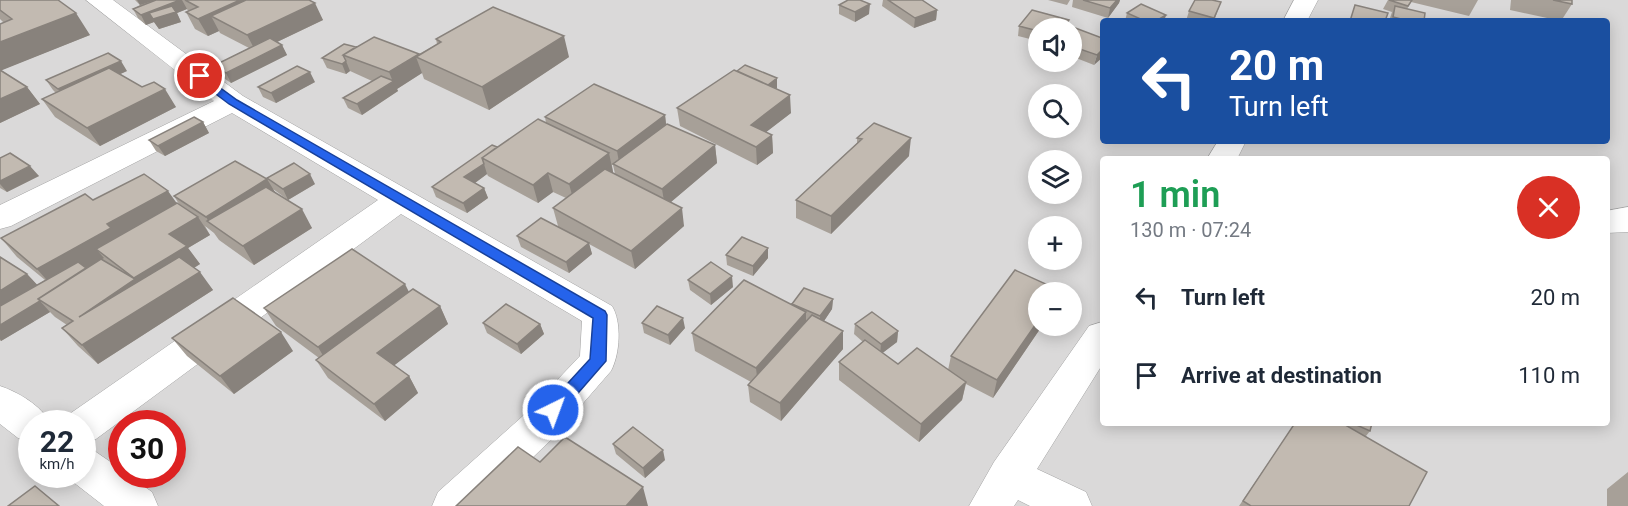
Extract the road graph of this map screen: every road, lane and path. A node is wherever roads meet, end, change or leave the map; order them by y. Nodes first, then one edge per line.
1 (98, 0) edge
2 (1306, 0) edge
3 (1297, 18) edge
4 (233, 102) junction
5 (400, 199) junction
6 (0, 219) edge
7 (1628, 219) edge
8 (1610, 222) edge
9 (1100, 339) edge
10 (0, 402) edge
11 (18, 416) edge
12 (96, 417) edge
13 (96, 476) edge
14 (1000, 490) edge
15 (136, 506) edge
16 (453, 506) edge
17 (1071, 506) edge

1 - 4 street
2 - 3 street
4 - 5 street
4 - 6 street
5 - 12 street
5 - 16 street
7 - 8 street
9 - 14 street
10 - 11 street
13 - 15 street
14 - 17 street

